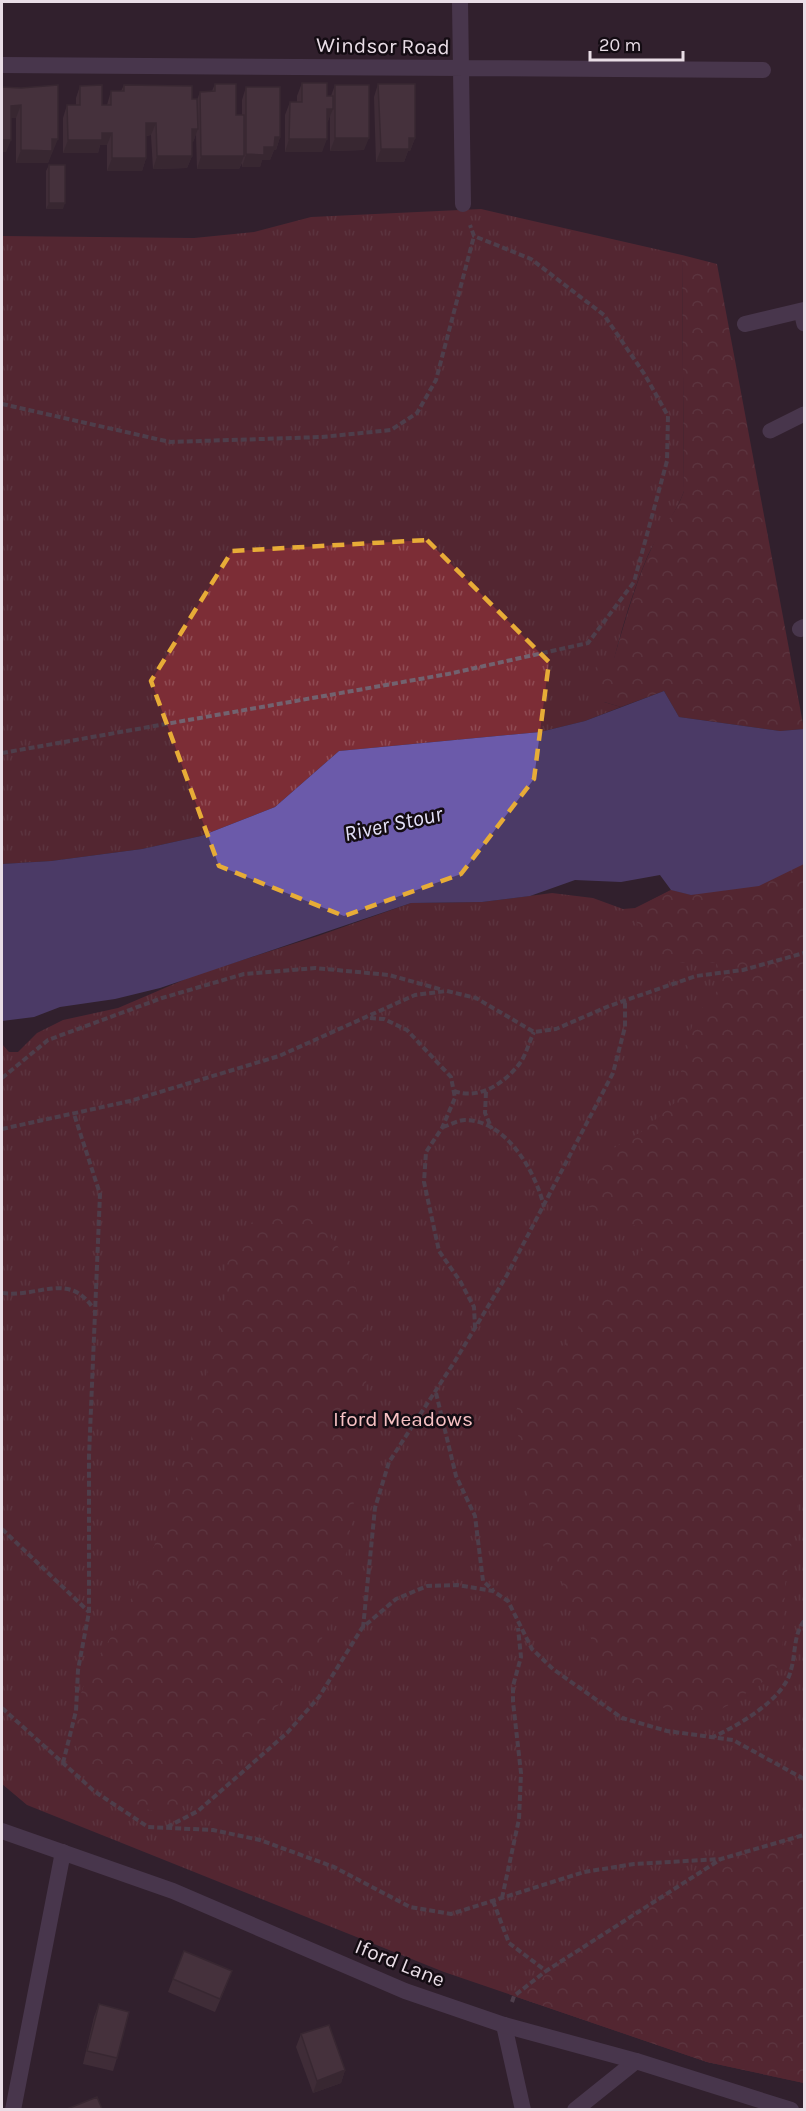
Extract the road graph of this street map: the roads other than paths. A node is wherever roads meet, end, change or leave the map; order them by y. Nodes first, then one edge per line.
1 (460, 2) edge
2 (2, 64) edge
3 (461, 70) junction
4 (763, 70) dead end
5 (463, 204) road end
6 (803, 315) edge
7 (745, 324) dead end
8 (804, 414) edge
9 (770, 431) dead end
10 (2, 1831) edge
11 (63, 1852) junction
12 (504, 2025) junction
13 (636, 2061) junction
14 (13, 2109) edge
15 (523, 2109) edge
16 (575, 2109) edge
17 (791, 2109) edge

1 - 3 street
2 - 3 street, Windsor Road
3 - 4 street, Windsor Road
3 - 5 street
6 - 7 street
8 - 9 lane
10 - 11 street, Iford Lane
11 - 12 street, Iford Lane
11 - 14 street
12 - 13 street, Iford Lane
12 - 15 street
13 - 16 street
13 - 17 street, Iford Lane

